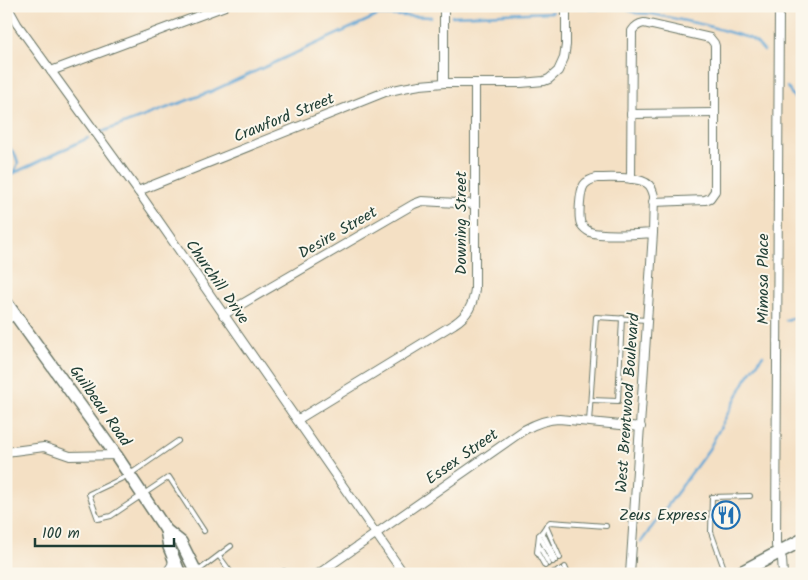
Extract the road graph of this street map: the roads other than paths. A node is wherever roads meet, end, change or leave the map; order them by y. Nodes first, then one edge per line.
1 (7, 6) edge
2 (225, 6) edge
3 (444, 6) edge
4 (566, 6) edge
5 (779, 6) edge
6 (51, 71) junction
7 (444, 83) junction
8 (475, 83) junction
9 (715, 113) junction
10 (632, 114) junction
11 (631, 179) junction
12 (138, 191) junction
13 (653, 202) junction
14 (474, 204) junction
15 (653, 233) junction
16 (6, 302) edge
17 (223, 315) junction
18 (622, 318) junction
19 (12, 319) edge
20 (648, 320) junction
21 (591, 400) junction
22 (297, 420) junction
23 (589, 422) junction
24 (641, 428) junction
25 (178, 441) dead end
26 (6, 452) edge
27 (116, 456) junction
28 (129, 475) junction
29 (142, 494) junction
30 (750, 496) dead end
31 (546, 526) junction
32 (606, 526) dead end
33 (166, 530) junction
34 (204, 531) dead end
35 (376, 534) junction
36 (541, 534) junction
37 (802, 540) edge
38 (231, 546) dead end
39 (778, 552) junction
40 (219, 556) junction
41 (174, 557) junction
42 (553, 562) junction
43 (559, 571) edge
44 (194, 573) edge
45 (166, 574) edge
46 (180, 574) edge
47 (232, 574) edge
48 (280, 574) edge
49 (287, 574) edge
50 (318, 574) edge
51 (404, 574) edge
52 (564, 574) edge
53 (568, 574) edge
54 (630, 574) edge
55 (726, 574) edge
56 (738, 574) edge
57 (783, 574) edge

1 - 6 street, Churchill Drive
2 - 6 street
3 - 7 street
4 - 8 street
5 - 39 street, Mimosa Place
6 - 12 street, Churchill Drive
7 - 8 street, Crawford Street
7 - 12 street, Crawford Street
8 - 14 street, Downing Street
9 - 10 street
9 - 10 street
9 - 13 street
10 - 11 street
11 - 13 street, West Brentwood Boulevard
11 - 15 street, West Brentwood Boulevard
12 - 17 street, Churchill Drive
13 - 15 street, West Brentwood Boulevard
14 - 17 street, Desire Street
14 - 22 street, Downing Street
15 - 20 street, West Brentwood Boulevard
16 - 19 street, Guilbeau Road
17 - 22 street, Churchill Drive
18 - 20 lane
18 - 21 lane
18 - 21 lane
19 - 27 street, Guilbeau Road
20 - 24 street, West Brentwood Boulevard
21 - 23 lane
22 - 35 street, Churchill Drive
23 - 24 street, Essex Street
23 - 35 street, Essex Street
24 - 54 street, West Brentwood Boulevard
25 - 28 lane
26 - 27 street
27 - 28 street, Guilbeau Road
28 - 29 street, Guilbeau Road
28 - 29 lane
29 - 33 street, Guilbeau Road
29 - 34 lane
30 - 55 lane
31 - 32 lane
31 - 36 lane
31 - 42 lane
33 - 41 street, Guilbeau Road
33 - 44 street, Guilbeau Road
35 - 50 street, Essex Street
35 - 51 street, Churchill Drive
36 - 42 lane
36 - 42 lane
37 - 39 main road
38 - 40 lane
39 - 56 main road
39 - 57 street, Mimosa Place
40 - 44 lane
40 - 47 lane
41 - 44 street
41 - 45 street
41 - 46 street, Guilbeau Road
43 - 52 lane
43 - 53 lane
48 - 49 lane

